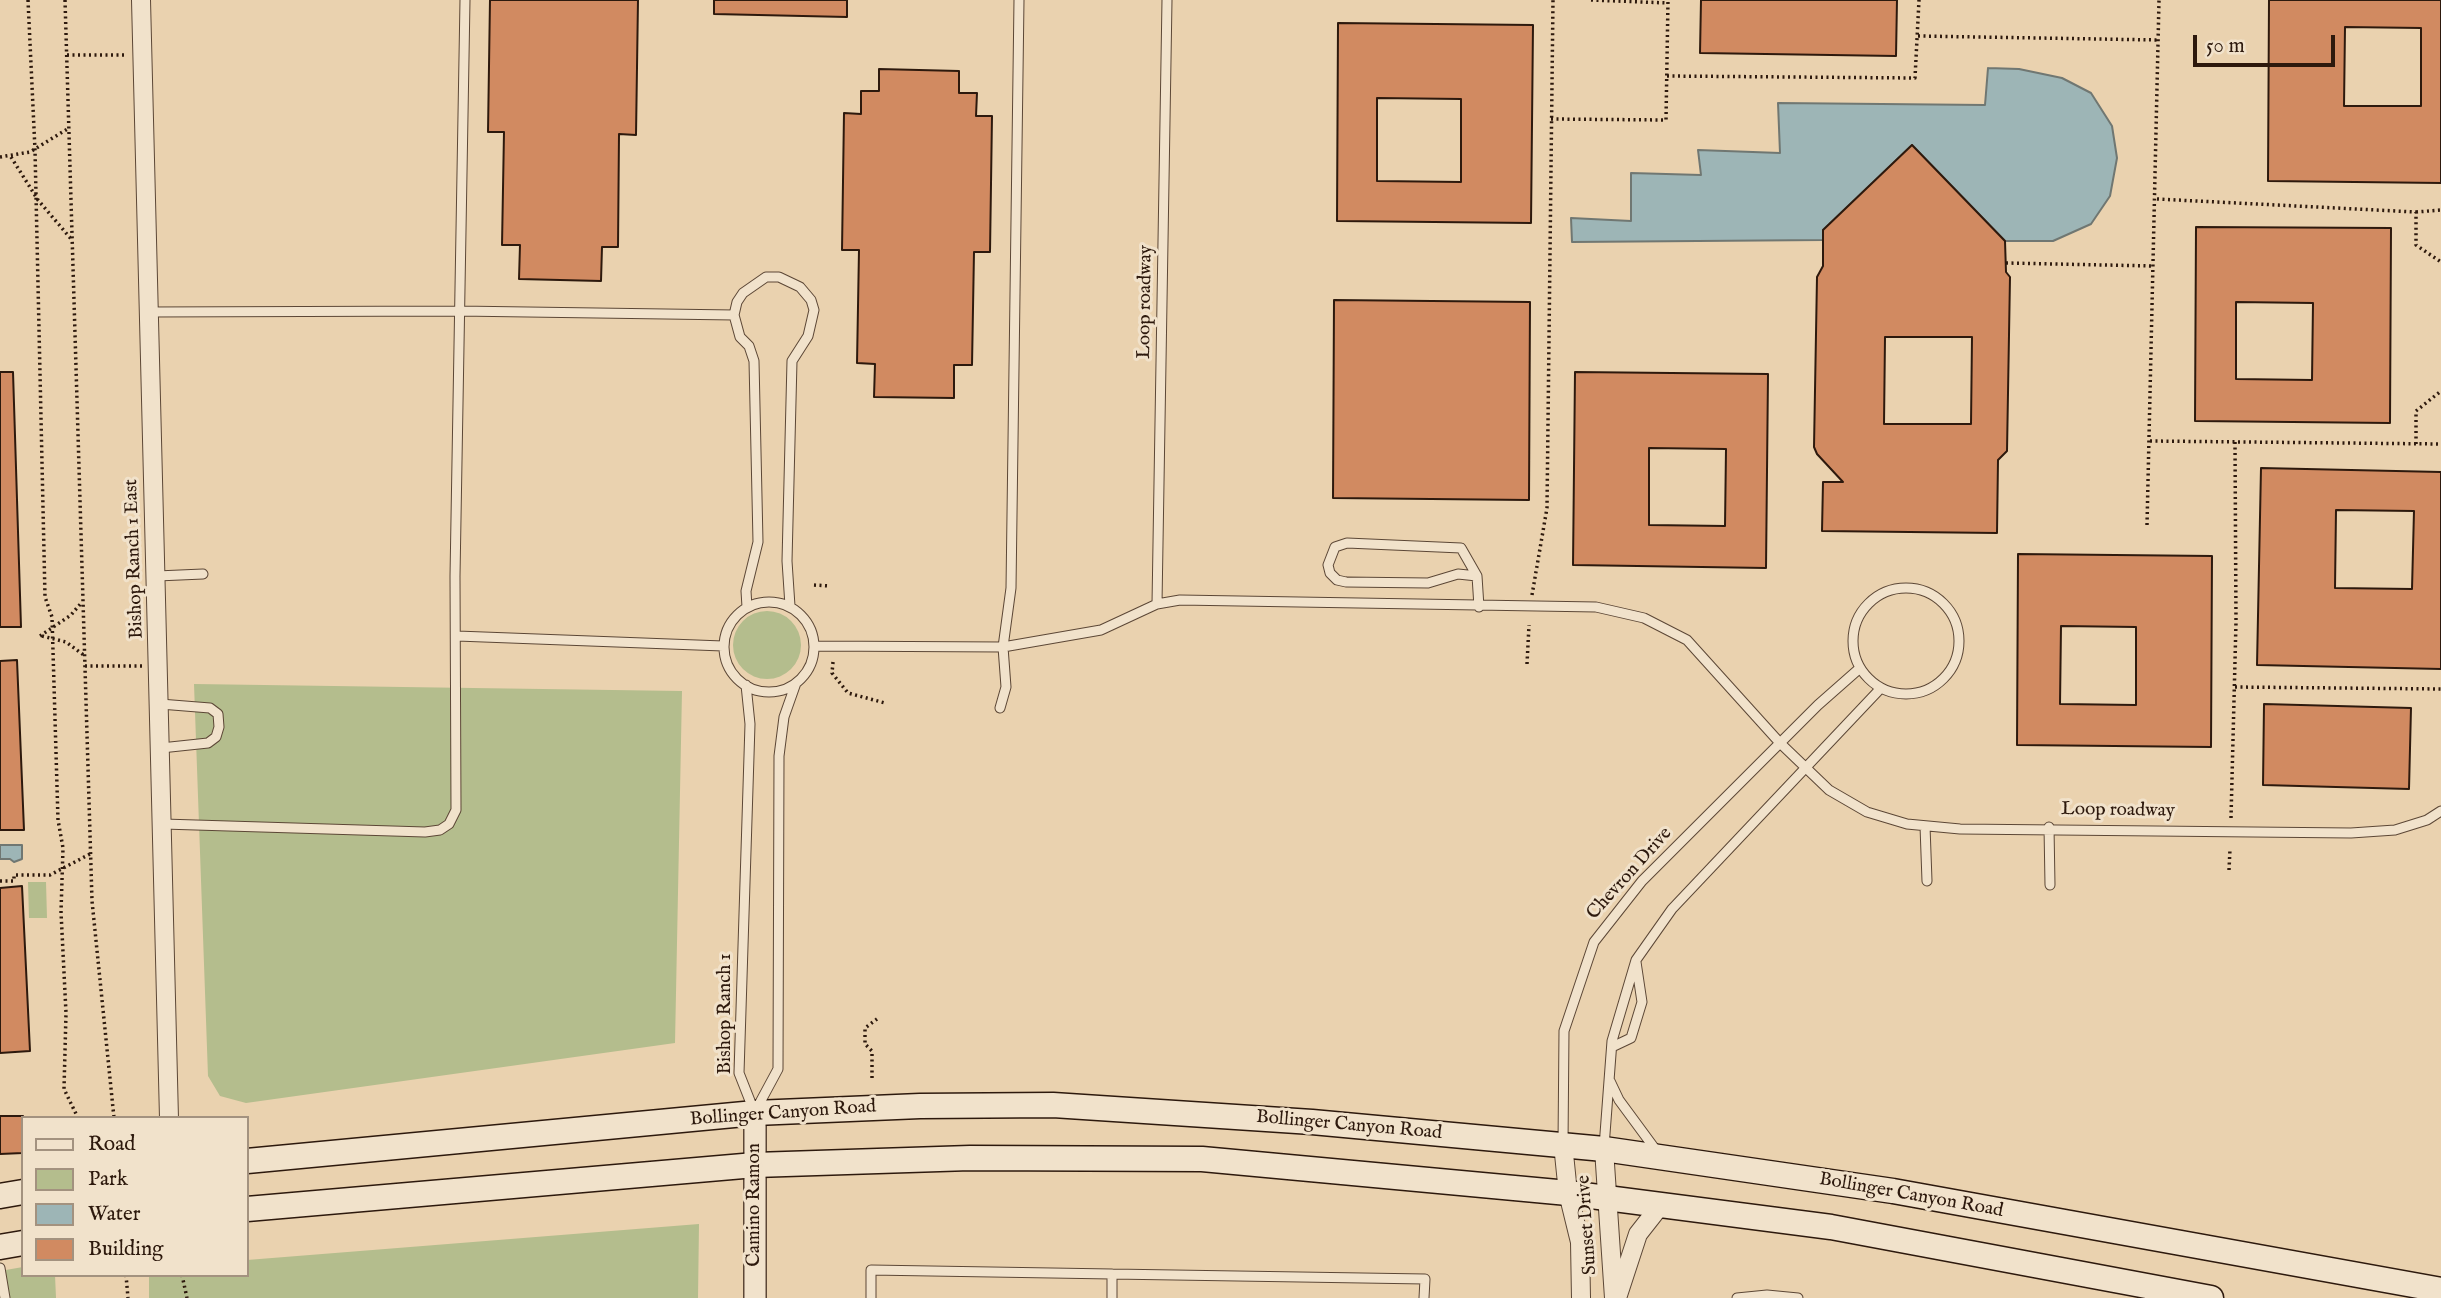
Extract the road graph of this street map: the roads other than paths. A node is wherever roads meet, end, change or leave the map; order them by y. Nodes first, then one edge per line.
1 (141, 0) edge
2 (465, 0) edge
3 (1019, 0) edge
4 (1167, 0) edge
5 (458, 311) junction
6 (149, 312) junction
7 (734, 315) junction
8 (204, 575) dead end
9 (157, 576) junction
10 (1477, 576) junction
11 (1157, 604) junction
12 (790, 606) junction
13 (747, 607) junction
14 (1479, 607) junction
15 (457, 636) junction
16 (723, 646) junction
17 (814, 646) junction
18 (1003, 647) junction
19 (1860, 668) junction
20 (796, 683) junction
21 (746, 685) junction
22 (1881, 688) junction
23 (160, 704) junction
24 (1000, 708) dead end
25 (1780, 743) junction
26 (161, 748) junction
27 (1806, 769) junction
28 (2441, 811) edge
29 (163, 824) junction
30 (1925, 826) junction
31 (2049, 827) junction
32 (1927, 881) dead end
33 (2050, 885) dead end
34 (1636, 960) junction
35 (1612, 1047) junction
36 (1608, 1078) junction
37 (755, 1113) junction
38 (169, 1116) edge
39 (1563, 1144) junction
40 (1604, 1149) junction
41 (1662, 1158) junction
42 (248, 1161) edge
43 (755, 1165) junction
44 (21, 1192) edge
45 (1568, 1194) junction
46 (0, 1196) edge
47 (1606, 1198) junction
48 (1660, 1206) junction
49 (248, 1209) edge
50 (21, 1242) edge
51 (0, 1247) edge
52 (0, 1268) edge
53 (1112, 1274) junction
54 (2441, 1290) edge
55 (5, 1298) edge
56 (755, 1298) edge
57 (870, 1298) edge
58 (1112, 1298) edge
59 (1424, 1298) edge
60 (1581, 1298) edge
61 (1616, 1298) edge
62 (1737, 1298) edge
63 (1798, 1298) edge
64 (2211, 1298) edge

1 - 6 street, Bishop Ranch 1 East
2 - 5 lane
3 - 18 lane
4 - 11 lane, Loop roadway
5 - 6 lane
5 - 7 lane
5 - 15 lane
6 - 9 street, Bishop Ranch 1 East
7 - 12 lane
7 - 13 lane
8 - 9 lane
9 - 23 street, Bishop Ranch 1 East
10 - 10 lane
10 - 14 lane
11 - 14 lane, Loop roadway
11 - 18 lane, Loop roadway
12 - 13 lane
12 - 17 lane
13 - 16 lane
14 - 25 lane, Loop roadway
15 - 16 lane
15 - 29 lane
16 - 21 lane
17 - 18 lane, Loop roadway
17 - 20 lane
18 - 24 lane
19 - 22 lane
19 - 22 lane
19 - 25 lane, Chevron Drive
20 - 21 lane
20 - 37 lane
21 - 37 lane, Bishop Ranch 1
22 - 27 lane
23 - 26 street, Bishop Ranch 1 East
23 - 26 lane
25 - 27 lane, Loop roadway
25 - 39 lane, Chevron Drive
26 - 29 street, Bishop Ranch 1 East
27 - 30 lane, Loop roadway
27 - 34 lane
28 - 31 lane, Loop roadway
29 - 38 street, Bishop Ranch 1 East
30 - 31 lane, Loop roadway
30 - 32 lane
31 - 33 lane
34 - 35 lane
34 - 35 lane
35 - 36 lane
36 - 40 lane
36 - 41 lane
37 - 39 main road, Bollinger Canyon Road
37 - 42 main road, Bollinger Canyon Road
37 - 43 street, Camino Ramon
39 - 40 main road, Bollinger Canyon Road
39 - 45 street, Sunset Drive
40 - 41 main road, Bollinger Canyon Road
40 - 47 street, Sunset Drive
41 - 54 main road, Bollinger Canyon Road
43 - 45 main road
43 - 49 main road
43 - 56 street, Camino Ramon
44 - 46 main road
45 - 47 main road
45 - 60 street, Sunset Drive
47 - 48 main road
47 - 61 street, Sunset Drive
48 - 61 street, Sunset Drive
48 - 64 main road
50 - 51 main road
52 - 55 lane
53 - 57 lane
53 - 58 lane
53 - 59 lane
62 - 63 lane

